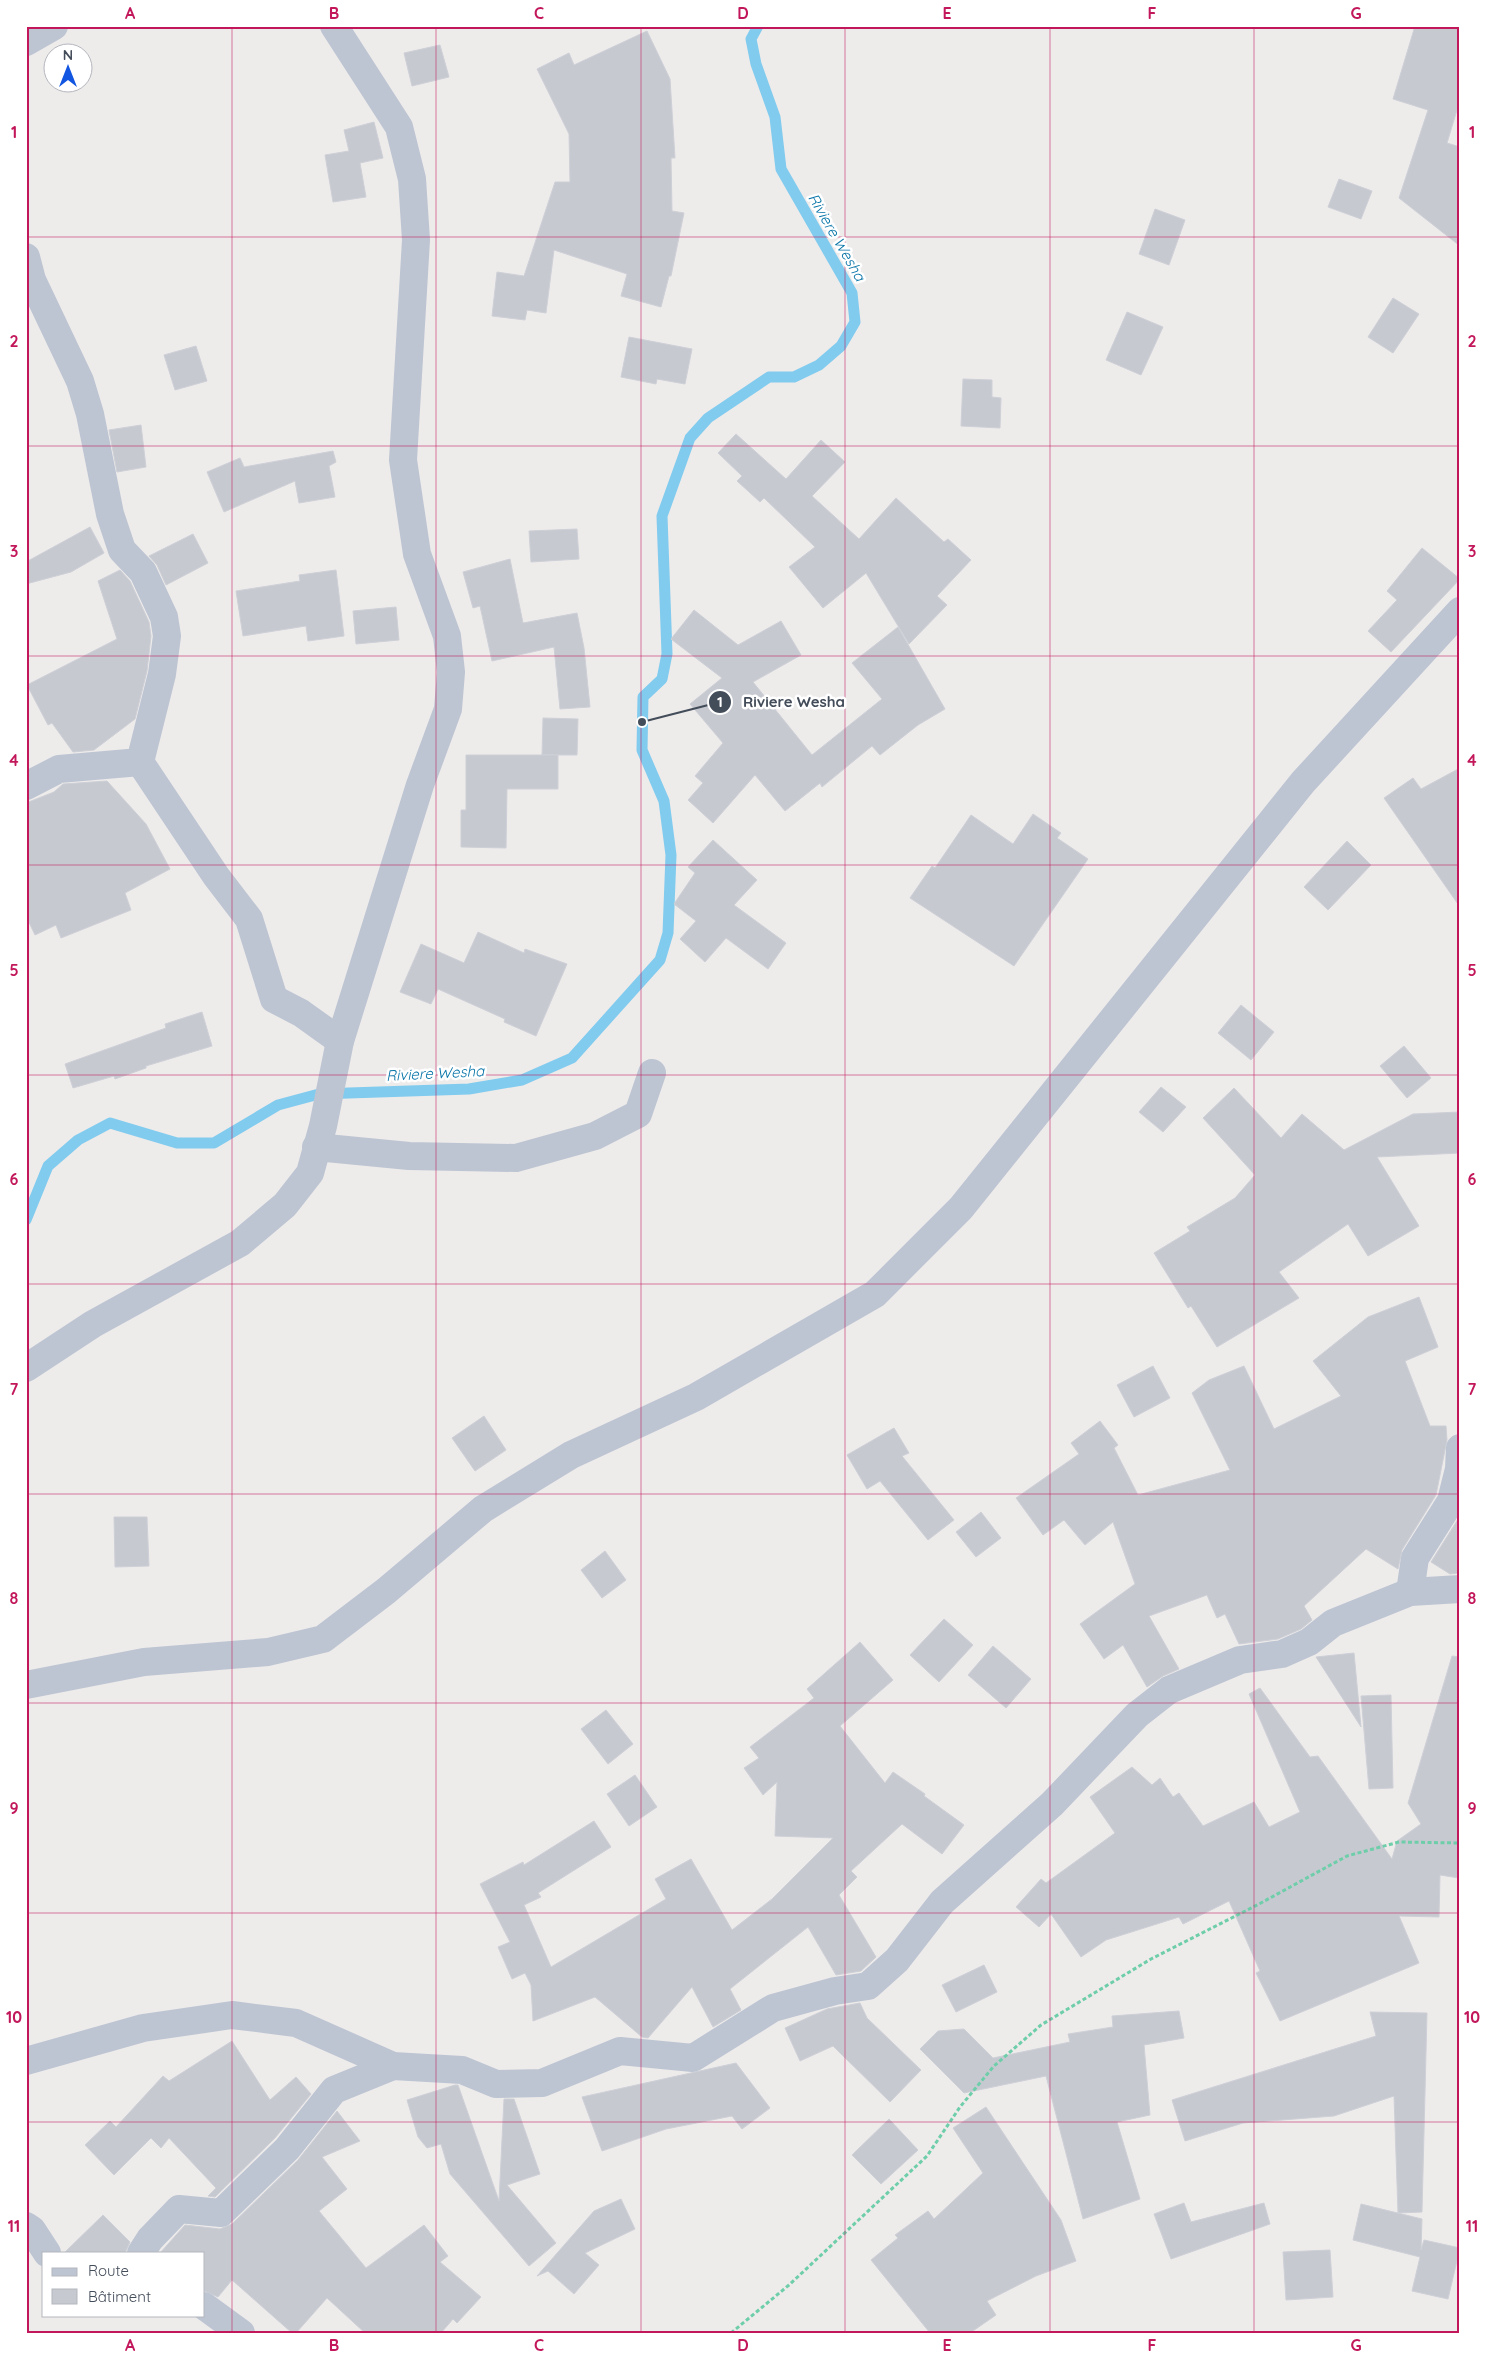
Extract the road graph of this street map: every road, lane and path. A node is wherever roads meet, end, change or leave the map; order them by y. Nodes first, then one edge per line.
1 (54, 26) edge
2 (334, 26) edge
3 (26, 42) edge
4 (26, 257) edge
5 (1460, 611) edge
6 (140, 762) junction
7 (26, 786) edge
8 (340, 1041) junction
9 (652, 1073) dead end
10 (320, 1136) junction
11 (26, 1368) edge
12 (1460, 1448) edge
13 (1460, 1589) edge
14 (1410, 1592) junction
15 (26, 1685) edge
16 (1460, 1843) edge
17 (26, 2061) edge
18 (393, 2066) junction
19 (26, 2226) edge
20 (46, 2252) edge
21 (142, 2252) edge
22 (205, 2307) edge
23 (241, 2333) edge
24 (730, 2333) edge

1 - 3 street
2 - 8 street
4 - 6 street
5 - 15 street
6 - 7 street
6 - 8 street
8 - 10 street
9 - 10 street
10 - 11 street
12 - 14 street
13 - 14 street
14 - 18 street
16 - 24 path
17 - 18 street
18 - 21 street
19 - 20 street
22 - 23 street

